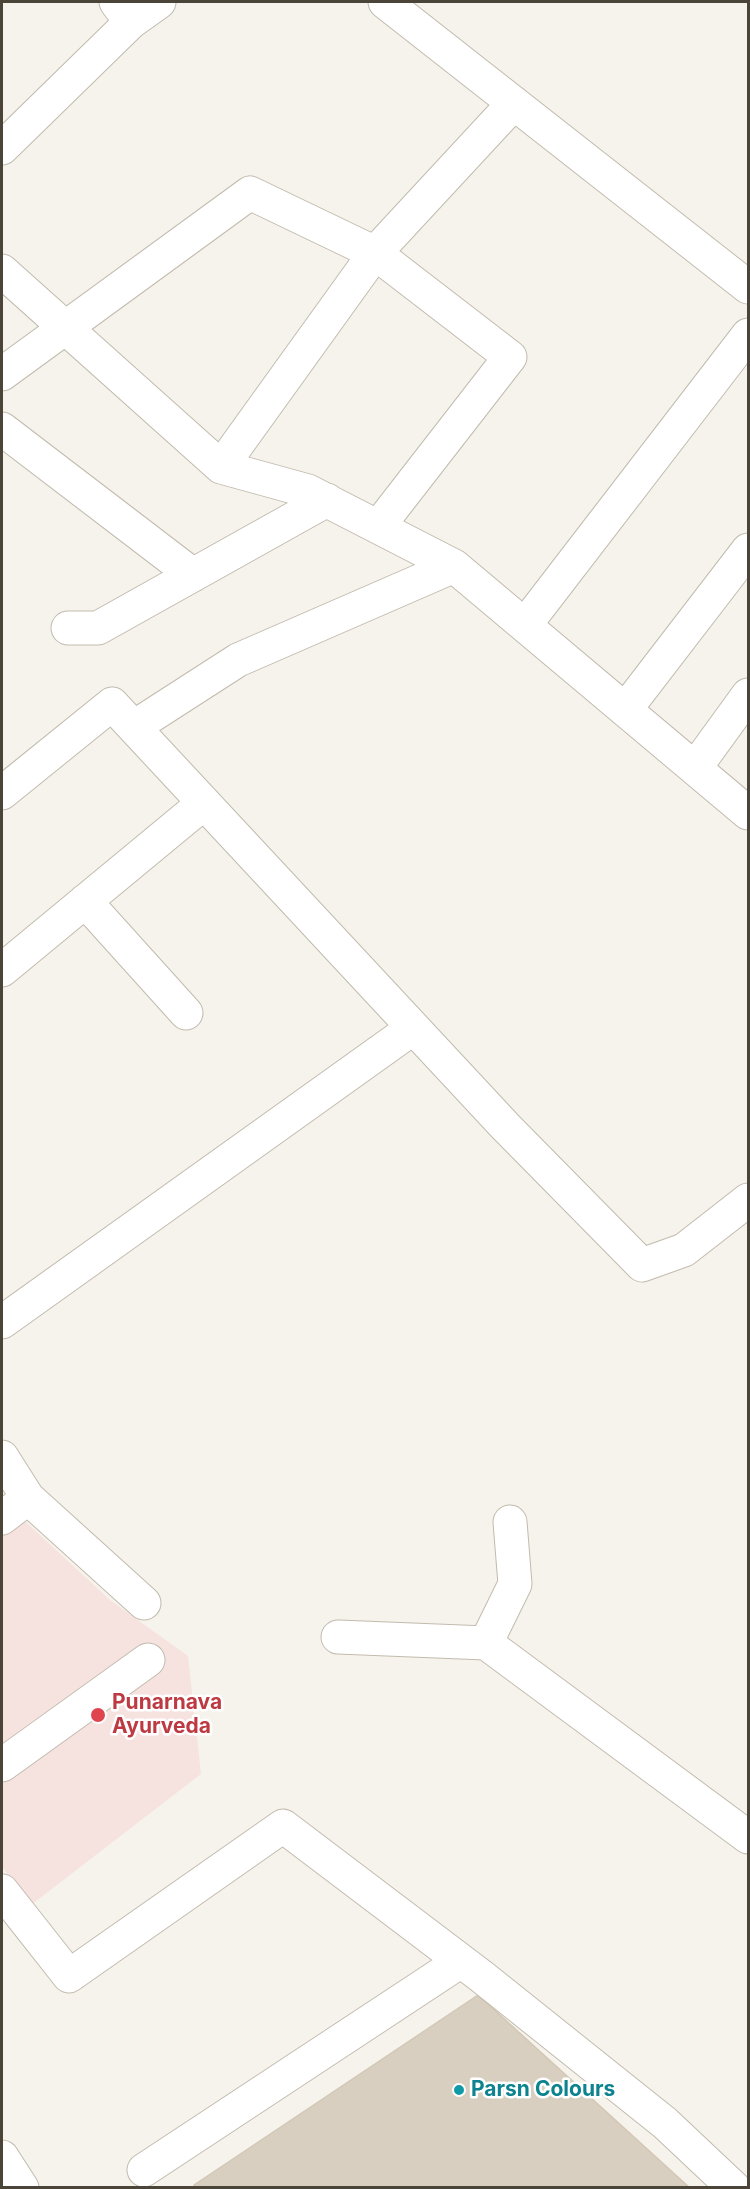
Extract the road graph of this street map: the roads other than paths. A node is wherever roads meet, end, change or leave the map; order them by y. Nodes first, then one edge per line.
1 (159, 2) edge
2 (385, 2) edge
3 (124, 12) edge
4 (514, 103) junction
5 (2, 148) edge
6 (375, 254) junction
7 (2, 271) edge
8 (748, 287) edge
9 (65, 328) junction
10 (748, 335) edge
11 (2, 374) edge
12 (2, 429) edge
13 (221, 466) junction
14 (327, 500) junction
15 (378, 527) junction
16 (748, 550) edge
17 (454, 566) junction
18 (193, 575) junction
19 (525, 625) junction
20 (68, 628) dead end
21 (748, 695) edge
22 (625, 710) junction
23 (134, 728) junction
24 (695, 768) junction
25 (2, 793) edge
26 (204, 803) junction
27 (748, 813) edge
28 (85, 901) junction
29 (2, 970) edge
30 (186, 1013) dead end
31 (413, 1028) junction
32 (748, 1200) edge
33 (2, 1322) edge
34 (2, 1456) edge
35 (28, 1498) junction
36 (2, 1518) edge
37 (510, 1522) dead end
38 (144, 1602) dead end
39 (338, 1637) dead end
40 (486, 1643) junction
41 (148, 1660) dead end
42 (2, 1765) edge
43 (748, 1838) edge
44 (2, 1891) edge
45 (461, 1961) junction
46 (2, 2157) edge
47 (144, 2170) dead end
48 (22, 2187) edge
49 (734, 2187) edge

1 - 3 street
2 - 4 street
3 - 5 street
4 - 6 street
4 - 8 street
6 - 9 street
6 - 13 street
6 - 15 street
7 - 9 street
9 - 11 street
9 - 13 street
10 - 19 street
12 - 18 street
13 - 14 street
14 - 15 street
14 - 18 street
15 - 17 street
16 - 22 street
17 - 19 street
17 - 23 street
18 - 20 street
19 - 22 street
21 - 24 street
22 - 24 street
23 - 25 street
23 - 26 street
24 - 27 street
26 - 28 street
26 - 31 street
28 - 29 street
28 - 30 street
31 - 32 street
31 - 33 street
34 - 35 street
35 - 36 street
35 - 38 street
37 - 40 street
39 - 40 street
40 - 43 street
41 - 42 street
44 - 45 street
45 - 47 street
45 - 49 street
46 - 48 street

